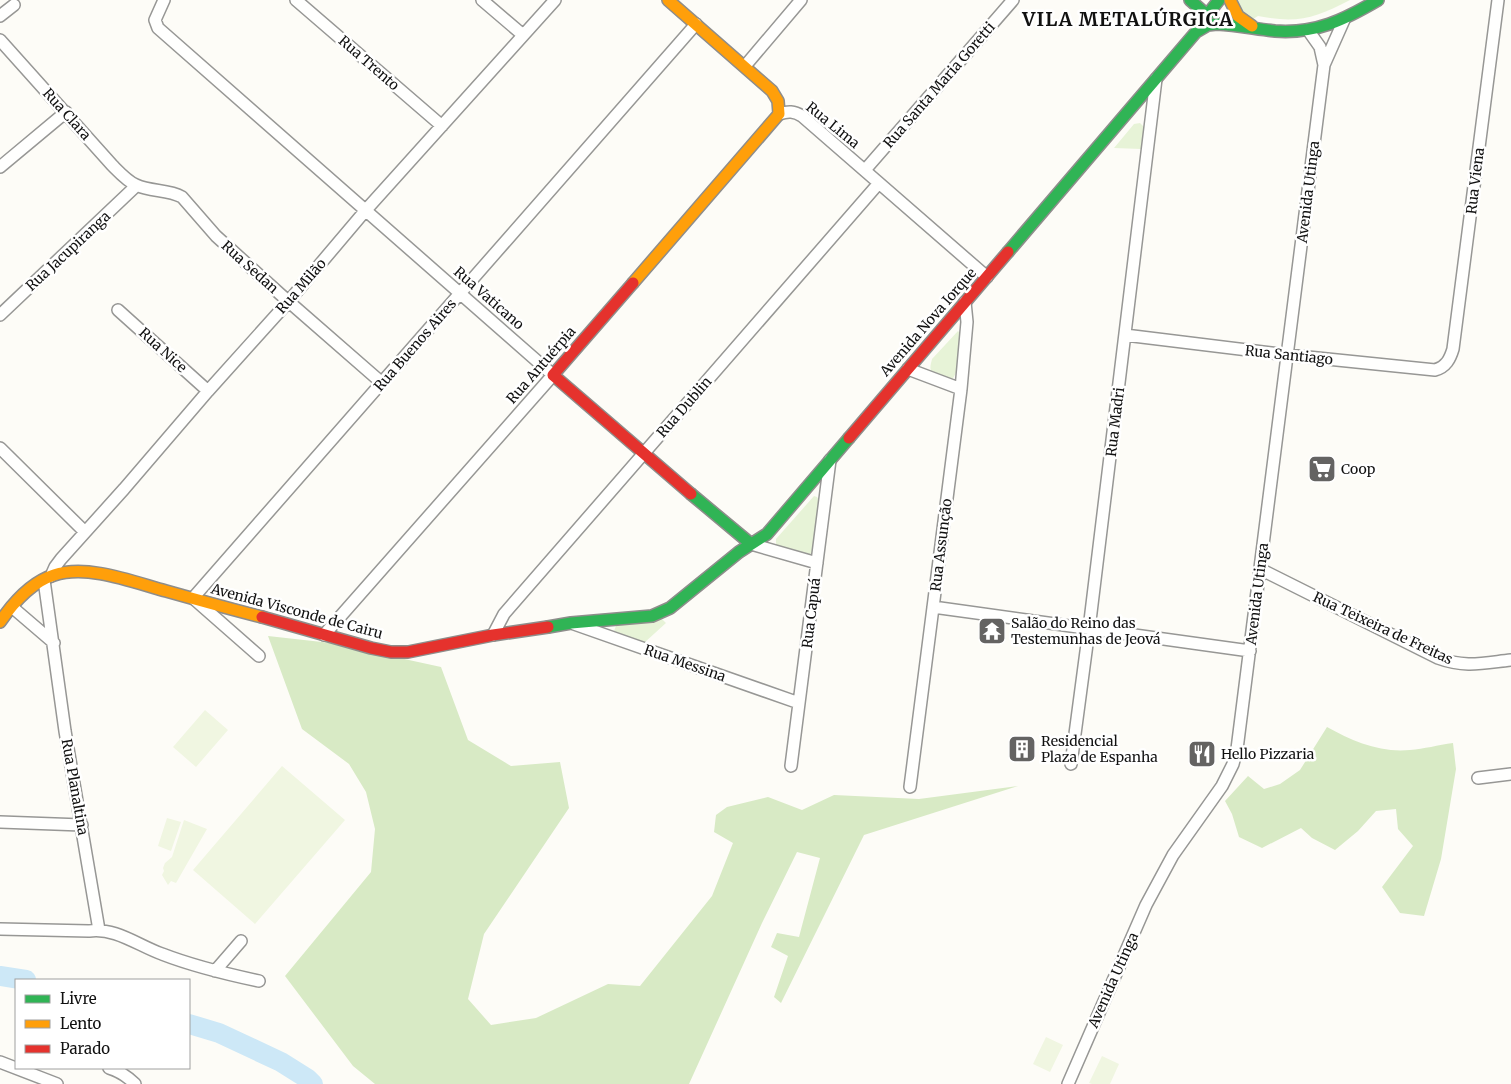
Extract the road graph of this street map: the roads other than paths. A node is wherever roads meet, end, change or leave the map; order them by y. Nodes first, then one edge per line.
1 (164, 0) edge
2 (296, 0) edge
3 (482, 0) edge
4 (555, 0) edge
5 (668, 0) edge
6 (801, 0) edge
7 (1013, 0) edge
8 (1190, 0) edge
9 (1219, 0) edge
10 (1230, 0) edge
11 (1378, 0) edge
12 (1498, 0) edge
13 (14, 5) dead end
14 (1207, 14) junction
15 (0, 16) edge
16 (1344, 20) junction
17 (696, 24) junction
18 (1255, 28) junction
19 (1308, 30) junction
20 (1196, 32) junction
21 (523, 35) junction
22 (0, 40) edge
23 (1324, 65) junction
24 (745, 66) junction
25 (1156, 79) junction
26 (66, 112) junction
27 (779, 114) junction
28 (442, 126) junction
29 (0, 167) edge
30 (865, 170) junction
31 (879, 183) junction
32 (136, 186) junction
33 (366, 211) junction
34 (987, 277) junction
35 (460, 292) junction
36 (288, 302) junction
37 (966, 302) junction
38 (118, 310) dead end
39 (0, 315) edge
40 (1125, 335) junction
41 (1288, 355) junction
42 (1448, 360) joint
43 (908, 369) junction
44 (554, 375) junction
45 (382, 383) junction
46 (961, 389) junction
47 (208, 391) junction
48 (0, 448) edge
49 (645, 452) junction
50 (830, 460) junction
51 (86, 532) junction
52 (752, 544) junction
53 (817, 563) junction
54 (1260, 570) junction
55 (47, 578) junction
56 (193, 598) junction
57 (12, 607) junction
58 (933, 607) junction
59 (664, 611) joint
60 (0, 622) edge
61 (571, 623) junction
62 (1089, 629) junction
63 (324, 635) junction
64 (494, 635) junction
65 (54, 643) junction
66 (1250, 651) junction
67 (259, 656) dead end
68 (1511, 660) edge
69 (799, 703) junction
70 (1072, 764) dead end
71 (791, 766) dead end
72 (1511, 774) edge
73 (1478, 778) dead end
74 (910, 787) dead end
75 (0, 822) edge
76 (82, 825) junction
77 (0, 929) edge
78 (99, 930) junction
79 (241, 942) dead end
80 (214, 971) junction
81 (259, 981) dead end
82 (0, 1062) edge
83 (15, 1068) edge
84 (18, 1069) edge
85 (112, 1069) edge
86 (57, 1084) edge
87 (135, 1084) edge
88 (1068, 1084) edge

1 - 33 street, Rua Vaticano
2 - 28 street, Rua Trento
3 - 21 street
4 - 21 street, Rua Milão
5 - 17 main road
6 - 24 street
7 - 30 street, Rua Santa Maria Goretti
8 - 14 main road
9 - 14 main road, Avenida Nova Iorque
10 - 18 main road
11 - 16 main road
12 - 42 street, Rua Viena
13 - 15 street
14 - 20 main road, Avenida Nova Iorque
16 - 19 main road
16 - 23 street, Avenida Utinga
17 - 24 main road
17 - 35 street, Rua Buenos Aires
18 - 19 main road
18 - 20 main road
19 - 23 street, Avenida Utinga
20 - 25 main road, Avenida Nova Iorque
21 - 28 street, Rua Milão
22 - 26 street, Rua Clara
23 - 41 street, Avenida Utinga
24 - 27 main road
25 - 34 main road, Avenida Nova Iorque
25 - 40 street, Rua Madri
26 - 29 street
26 - 32 street, Rua Clara
27 - 30 street, Rua Lima
27 - 44 main road, Rua Antuérpia
28 - 33 street, Rua Milão
30 - 31 street, Rua Lima
31 - 34 street, Rua Lima
31 - 49 street, Rua Dublin
32 - 36 street, Rua Sedan
32 - 39 street, Rua Jacupiranga
33 - 35 street, Rua Vaticano
33 - 36 street, Rua Milão
34 - 37 main road, Avenida Nova Iorque
35 - 44 street, Rua Vaticano
35 - 45 street, Rua Buenos Aires
36 - 45 street, Rua Sedan
36 - 47 street, Rua Milão
37 - 43 main road, Avenida Nova Iorque
37 - 46 street, Rua Assunção
38 - 47 street, Rua Nice
40 - 41 street, Rua Santiago
40 - 62 street, Rua Madri
41 - 42 street, Rua Santiago
41 - 54 street, Avenida Utinga
43 - 46 street
43 - 50 main road, Avenida Nova Iorque
44 - 49 main road, Rua Vaticano
44 - 63 street, Rua Antuérpia
45 - 56 street, Rua Buenos Aires
46 - 58 street, Rua Assunção
47 - 51 street, Rua Milão
48 - 51 street
49 - 52 main road, Rua Vaticano
49 - 64 street, Rua Dublin
50 - 52 main road, Avenida Nova Iorque
50 - 53 street, Rua Capuá
51 - 55 street, Rua Milão
52 - 53 street, Rua Vaticano
52 - 59 main road, Avenida Nova Iorque
53 - 69 street, Rua Capuá
54 - 66 street, Avenida Utinga
54 - 68 street, Rua Teixeira de Freitas
55 - 56 main road, Avenida Visconde de Cairu
55 - 57 main road, Avenida Visconde de Cairu
55 - 65 street, Rua Planaltina
56 - 63 main road, Avenida Visconde de Cairu
56 - 67 street
57 - 60 main road, Avenida Visconde de Cairu
57 - 65 street
58 - 62 street
58 - 74 street, Rua Assunção
59 - 61 main road, Avenida Visconde de Cairu
61 - 64 main road, Avenida Visconde de Cairu
61 - 69 street, Rua Messina
62 - 66 street
62 - 70 street, Rua Madri
63 - 64 main road, Avenida Visconde de Cairu
65 - 76 street, Rua Planaltina
66 - 88 street, Avenida Utinga
69 - 71 street, Rua Capuá
72 - 73 street
75 - 76 street
76 - 78 street, Rua Planaltina
77 - 78 street
78 - 80 street
79 - 80 street
80 - 81 street
82 - 83 street
84 - 86 street
85 - 87 street

